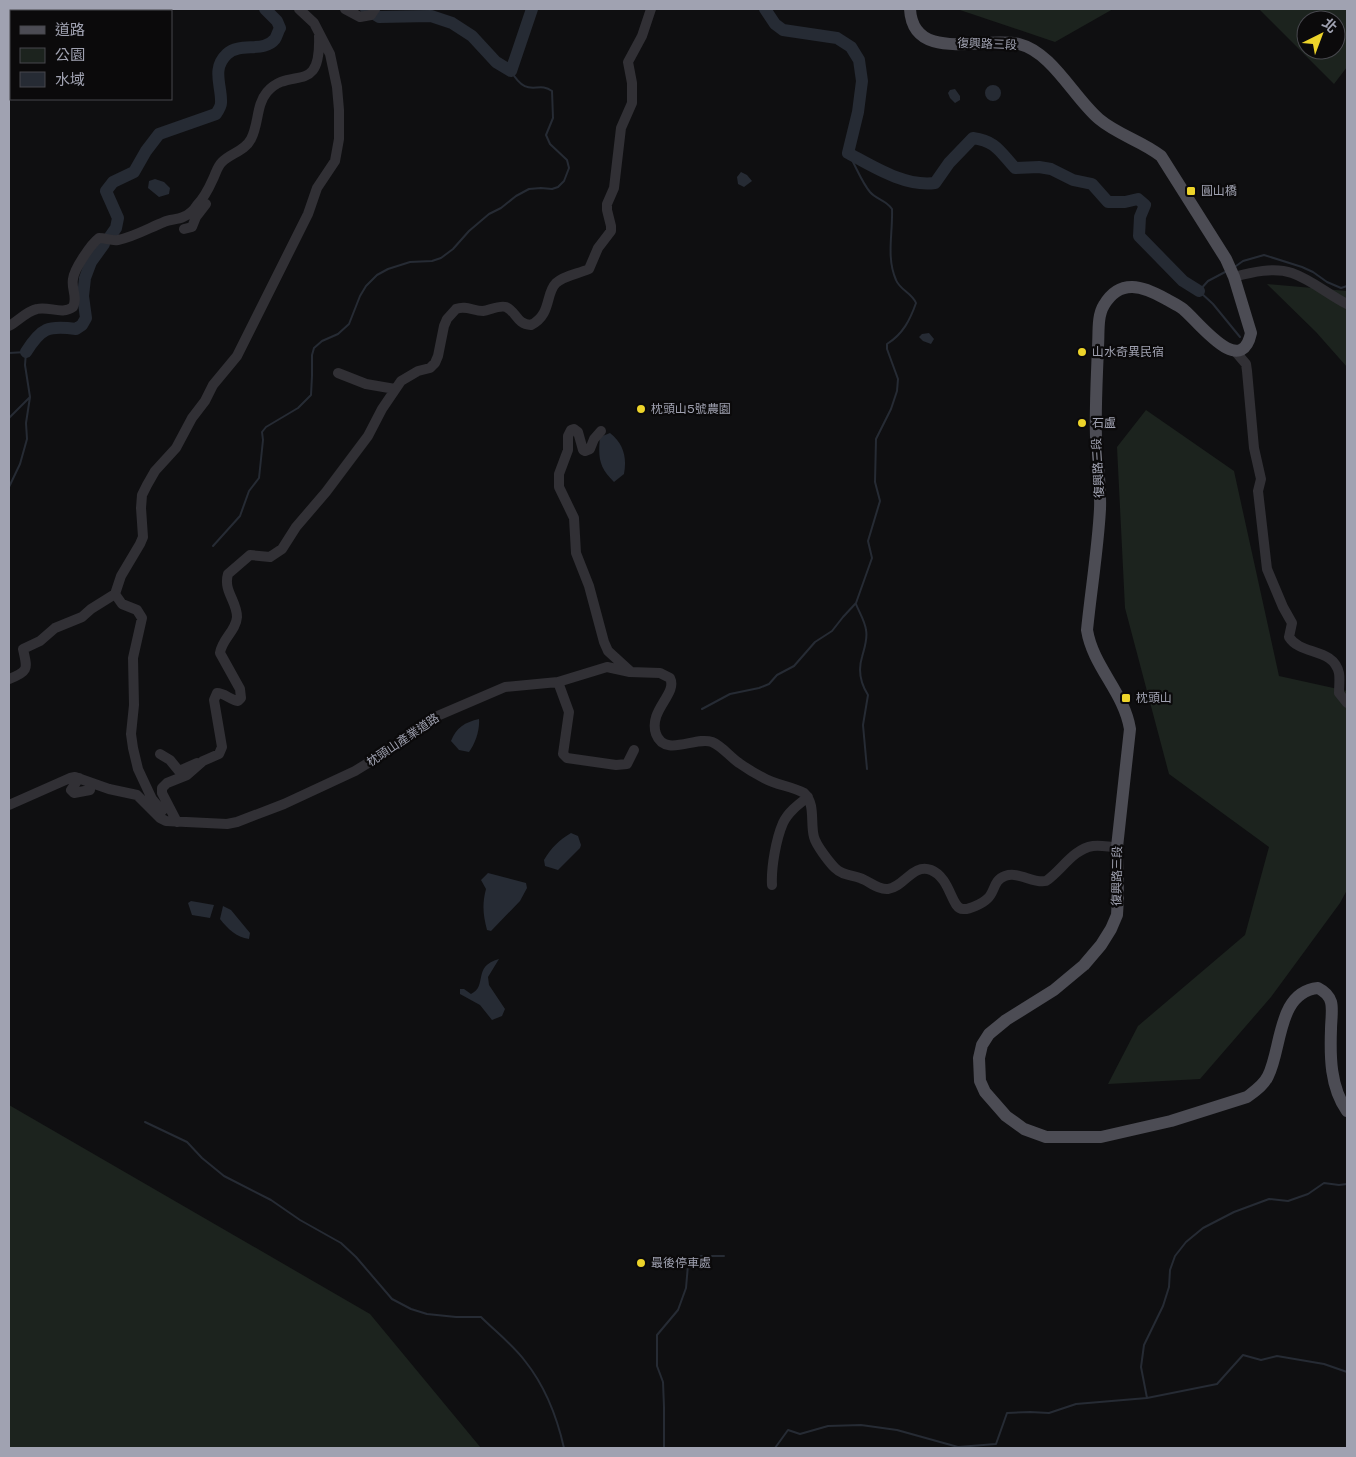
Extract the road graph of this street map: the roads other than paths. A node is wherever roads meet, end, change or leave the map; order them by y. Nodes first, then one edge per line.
1 (299, 9) edge
2 (346, 9) edge
3 (651, 9) edge
4 (910, 9) edge
5 (374, 11) edge
6 (319, 32) junction
7 (214, 178) junction
8 (184, 229) dead end
9 (1233, 275) junction
10 (1347, 304) edge
11 (9, 326) edge
12 (1234, 351) junction
13 (338, 373) dead end
14 (395, 389) junction
15 (601, 431) dead end
16 (115, 594) junction
17 (632, 672) junction
18 (9, 679) edge
19 (558, 682) junction
20 (1347, 703) edge
21 (634, 750) dead end
22 (160, 754) dead end
23 (203, 761) junction
24 (79, 778) junction
25 (90, 790) dead end
26 (808, 796) junction
27 (9, 805) edge
28 (175, 822) junction
29 (1117, 847) junction
30 (772, 885) dead end
31 (1347, 1111) edge

1 - 6 street
2 - 5 street
3 - 14 street
4 - 9 main road, 復興路三段
6 - 7 street
6 - 16 street
7 - 8 street
7 - 11 street
9 - 10 street
9 - 12 main road
12 - 20 street
12 - 29 main road, 復興路三段
13 - 14 street
14 - 23 street
15 - 17 street
16 - 18 street
16 - 28 street
17 - 19 street, 枕頭山產業道路
17 - 26 street, 枕頭山產業道路
19 - 21 street
19 - 28 street, 枕頭山產業道路
22 - 23 street
23 - 28 street
24 - 25 street
24 - 27 street
24 - 28 street, 枕頭山產業道路
26 - 29 street
26 - 30 street
29 - 31 main road, 復興路三段

